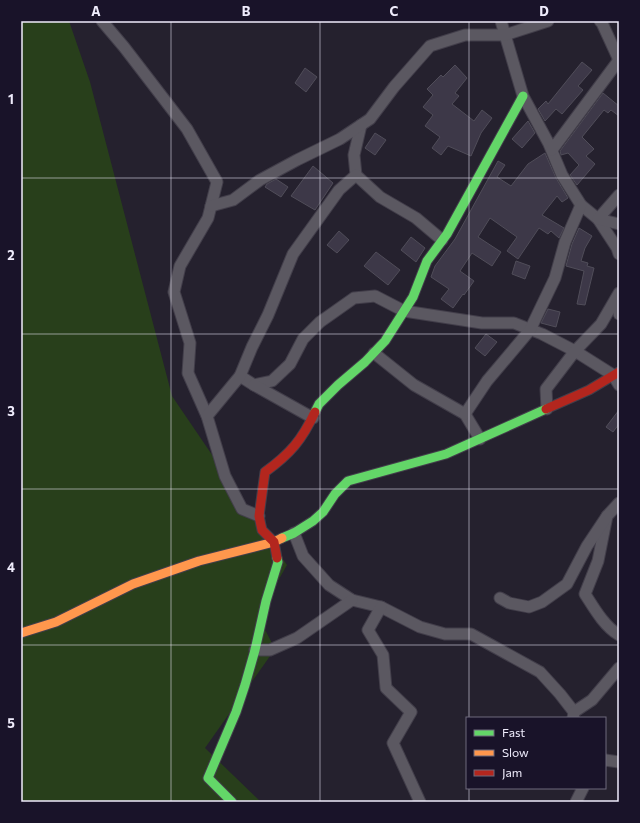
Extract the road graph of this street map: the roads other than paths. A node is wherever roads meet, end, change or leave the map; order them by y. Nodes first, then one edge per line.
1 (102, 21) edge
2 (501, 21) edge
3 (548, 21) edge
4 (600, 21) edge
5 (505, 35) junction
6 (619, 60) edge
7 (523, 96) junction
8 (361, 125) junction
9 (552, 150) junction
10 (356, 175) junction
11 (619, 195) edge
12 (581, 205) junction
13 (211, 206) junction
14 (598, 219) junction
15 (619, 224) edge
16 (442, 240) junction
17 (619, 254) edge
18 (619, 293) edge
19 (619, 310) edge
20 (404, 311) junction
21 (619, 314) edge
22 (530, 330) junction
23 (575, 351) junction
24 (374, 353) junction
25 (616, 373) edge
26 (240, 376) junction
27 (254, 385) junction
28 (619, 385) edge
29 (547, 409) junction
30 (464, 414) junction
31 (207, 416) junction
32 (313, 418) junction
33 (480, 439) junction
34 (619, 503) edge
35 (259, 516) junction
36 (607, 516) junction
37 (294, 533) junction
38 (274, 542) junction
39 (500, 598) dead end
40 (352, 600) junction
41 (381, 607) junction
42 (21, 633) edge
43 (619, 635) edge
44 (255, 650) junction
45 (619, 668) edge
46 (574, 715) edge
47 (606, 760) edge
48 (619, 762) edge
49 (583, 789) edge
50 (232, 802) edge
51 (420, 802) edge
52 (578, 802) edge

1 - 13 street
2 - 5 street
3 - 5 street
4 - 6 street
5 - 7 street
5 - 8 street
6 - 9 street
7 - 9 street
7 - 16 street
8 - 10 street
8 - 13 street
9 - 12 street
10 - 16 street
10 - 26 street
11 - 14 street
12 - 14 street
12 - 22 street
13 - 31 street
14 - 15 street
14 - 17 street
16 - 20 street
18 - 23 street
19 - 21 street
20 - 22 street
20 - 24 street
20 - 27 street
22 - 23 street
22 - 30 street
23 - 25 street
23 - 29 street
24 - 30 street
24 - 32 street
25 - 28 street
25 - 29 street
26 - 27 street
26 - 31 street
27 - 32 street
29 - 33 street
30 - 33 street
31 - 35 street
32 - 35 street
33 - 37 street
34 - 36 street
35 - 38 street
36 - 39 street
36 - 43 street
37 - 38 street
37 - 40 street
38 - 42 street
38 - 44 street
40 - 41 street
40 - 44 street
41 - 46 street
41 - 51 street
44 - 50 street
45 - 46 street
47 - 48 street
49 - 52 street

